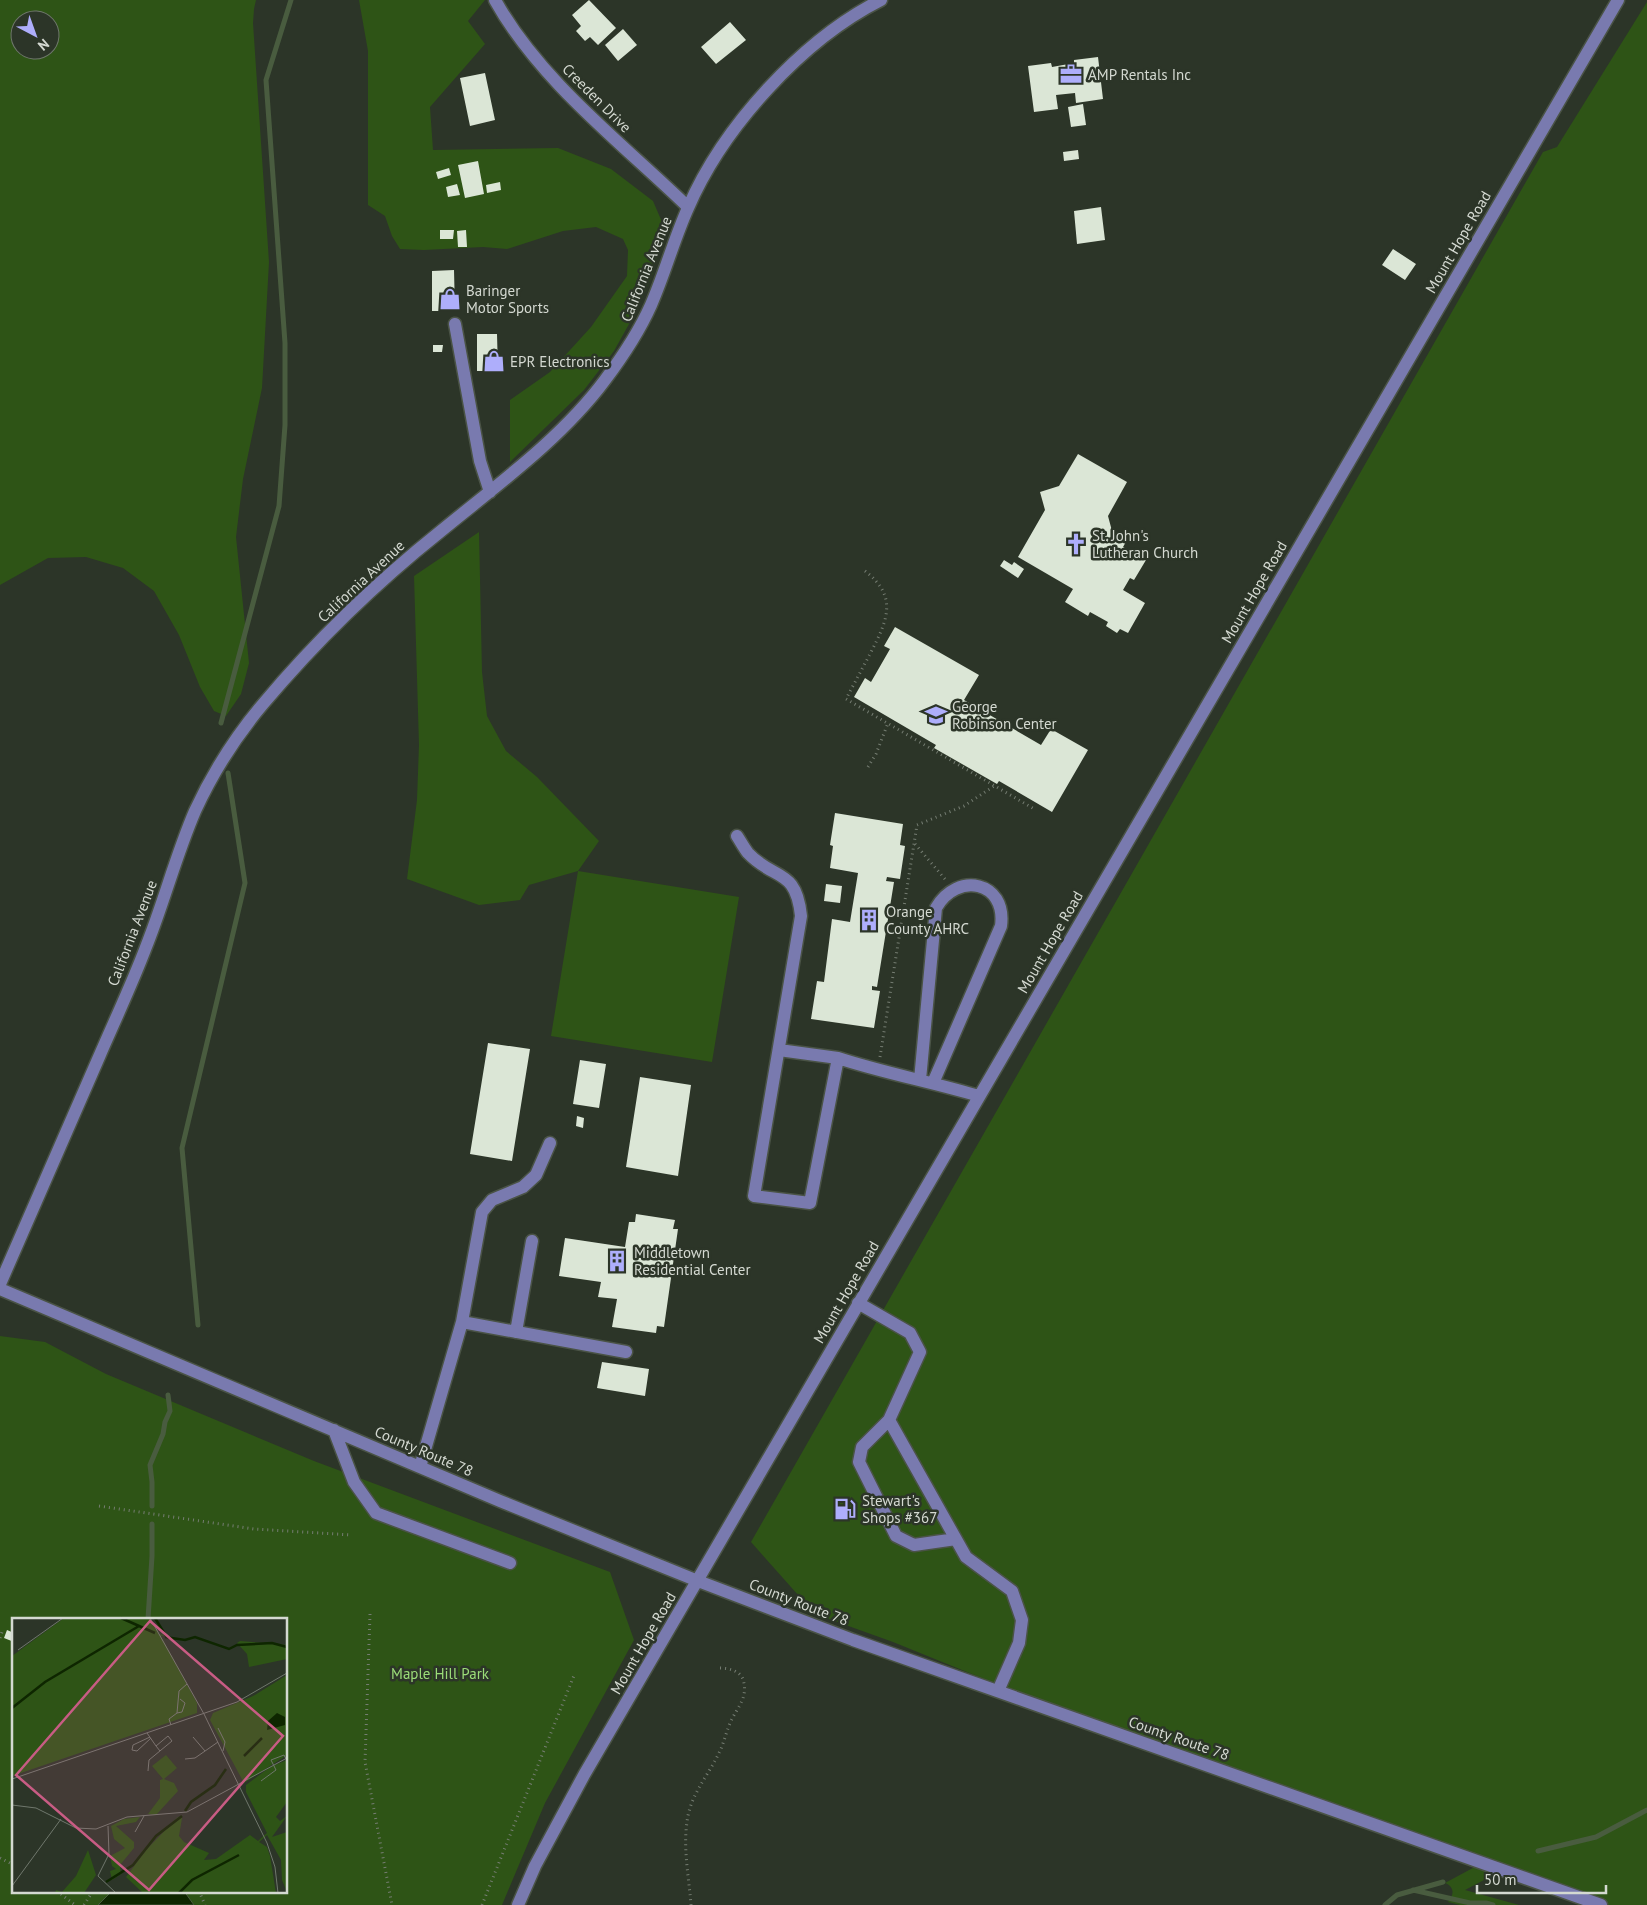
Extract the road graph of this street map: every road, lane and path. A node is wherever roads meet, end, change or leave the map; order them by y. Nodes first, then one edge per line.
1 (495, 0) edge
2 (881, 0) edge
3 (1618, 0) edge
4 (688, 207) junction
5 (455, 324) dead end
6 (490, 492) junction
7 (865, 571) dead end
8 (888, 723) junction
9 (868, 768) dead end
10 (994, 786) junction
11 (1036, 810) dead end
12 (737, 836) dead end
13 (914, 843) junction
14 (954, 889) junction
15 (779, 1050) junction
16 (838, 1058) junction
17 (878, 1070) junction
18 (920, 1080) junction
19 (933, 1082) junction
20 (979, 1096) junction
21 (550, 1143) dead end
22 (532, 1241) dead end
23 (0, 1284) edge
24 (0, 1289) edge
25 (858, 1303) junction
26 (462, 1322) junction
27 (516, 1332) junction
28 (626, 1352) dead end
29 (889, 1420) junction
30 (334, 1430) junction
31 (420, 1467) junction
32 (98, 1506) dead end
33 (352, 1535) dead end
34 (956, 1539) junction
35 (510, 1564) dead end
36 (698, 1581) junction
37 (370, 1614) dead end
38 (2, 1632) dead end
39 (0, 1638) edge
40 (717, 1668) dead end
41 (575, 1673) dead end
42 (998, 1692) junction
43 (0, 1858) edge
44 (12, 1864) edge
45 (59, 1892) edge
46 (92, 1892) edge
47 (199, 1892) edge
48 (75, 1905) edge
49 (84, 1905) edge
50 (205, 1905) edge
51 (392, 1905) edge
52 (482, 1905) edge
53 (518, 1905) edge
54 (692, 1905) edge
55 (1601, 1905) edge

1 - 4 street, Creeden Drive
2 - 4 street, California Avenue
3 - 20 street, Mount Hope Road
4 - 6 street, California Avenue
5 - 6 street
6 - 23 street, California Avenue
7 - 8 path
8 - 9 path
8 - 10 path
10 - 11 path
10 - 13 path
12 - 15 street
13 - 14 path
13 - 17 path
14 - 18 street
14 - 19 street
15 - 16 street
15 - 16 street
16 - 17 street
17 - 18 street
18 - 19 street
19 - 20 street
20 - 25 street, Mount Hope Road
21 - 26 street
22 - 27 street
24 - 30 street, County Route 78
25 - 29 street
25 - 36 street, Mount Hope Road
26 - 27 street
26 - 31 street
27 - 28 street
29 - 34 street
29 - 34 street
30 - 31 street, County Route 78
30 - 35 street
31 - 36 street, County Route 78
32 - 33 path
34 - 42 street
36 - 42 street, County Route 78
36 - 53 street, Mount Hope Road
37 - 51 path
38 - 39 path
40 - 54 path
41 - 52 path
42 - 55 street, County Route 78
43 - 44 path
45 - 48 path
46 - 49 path
47 - 50 path

